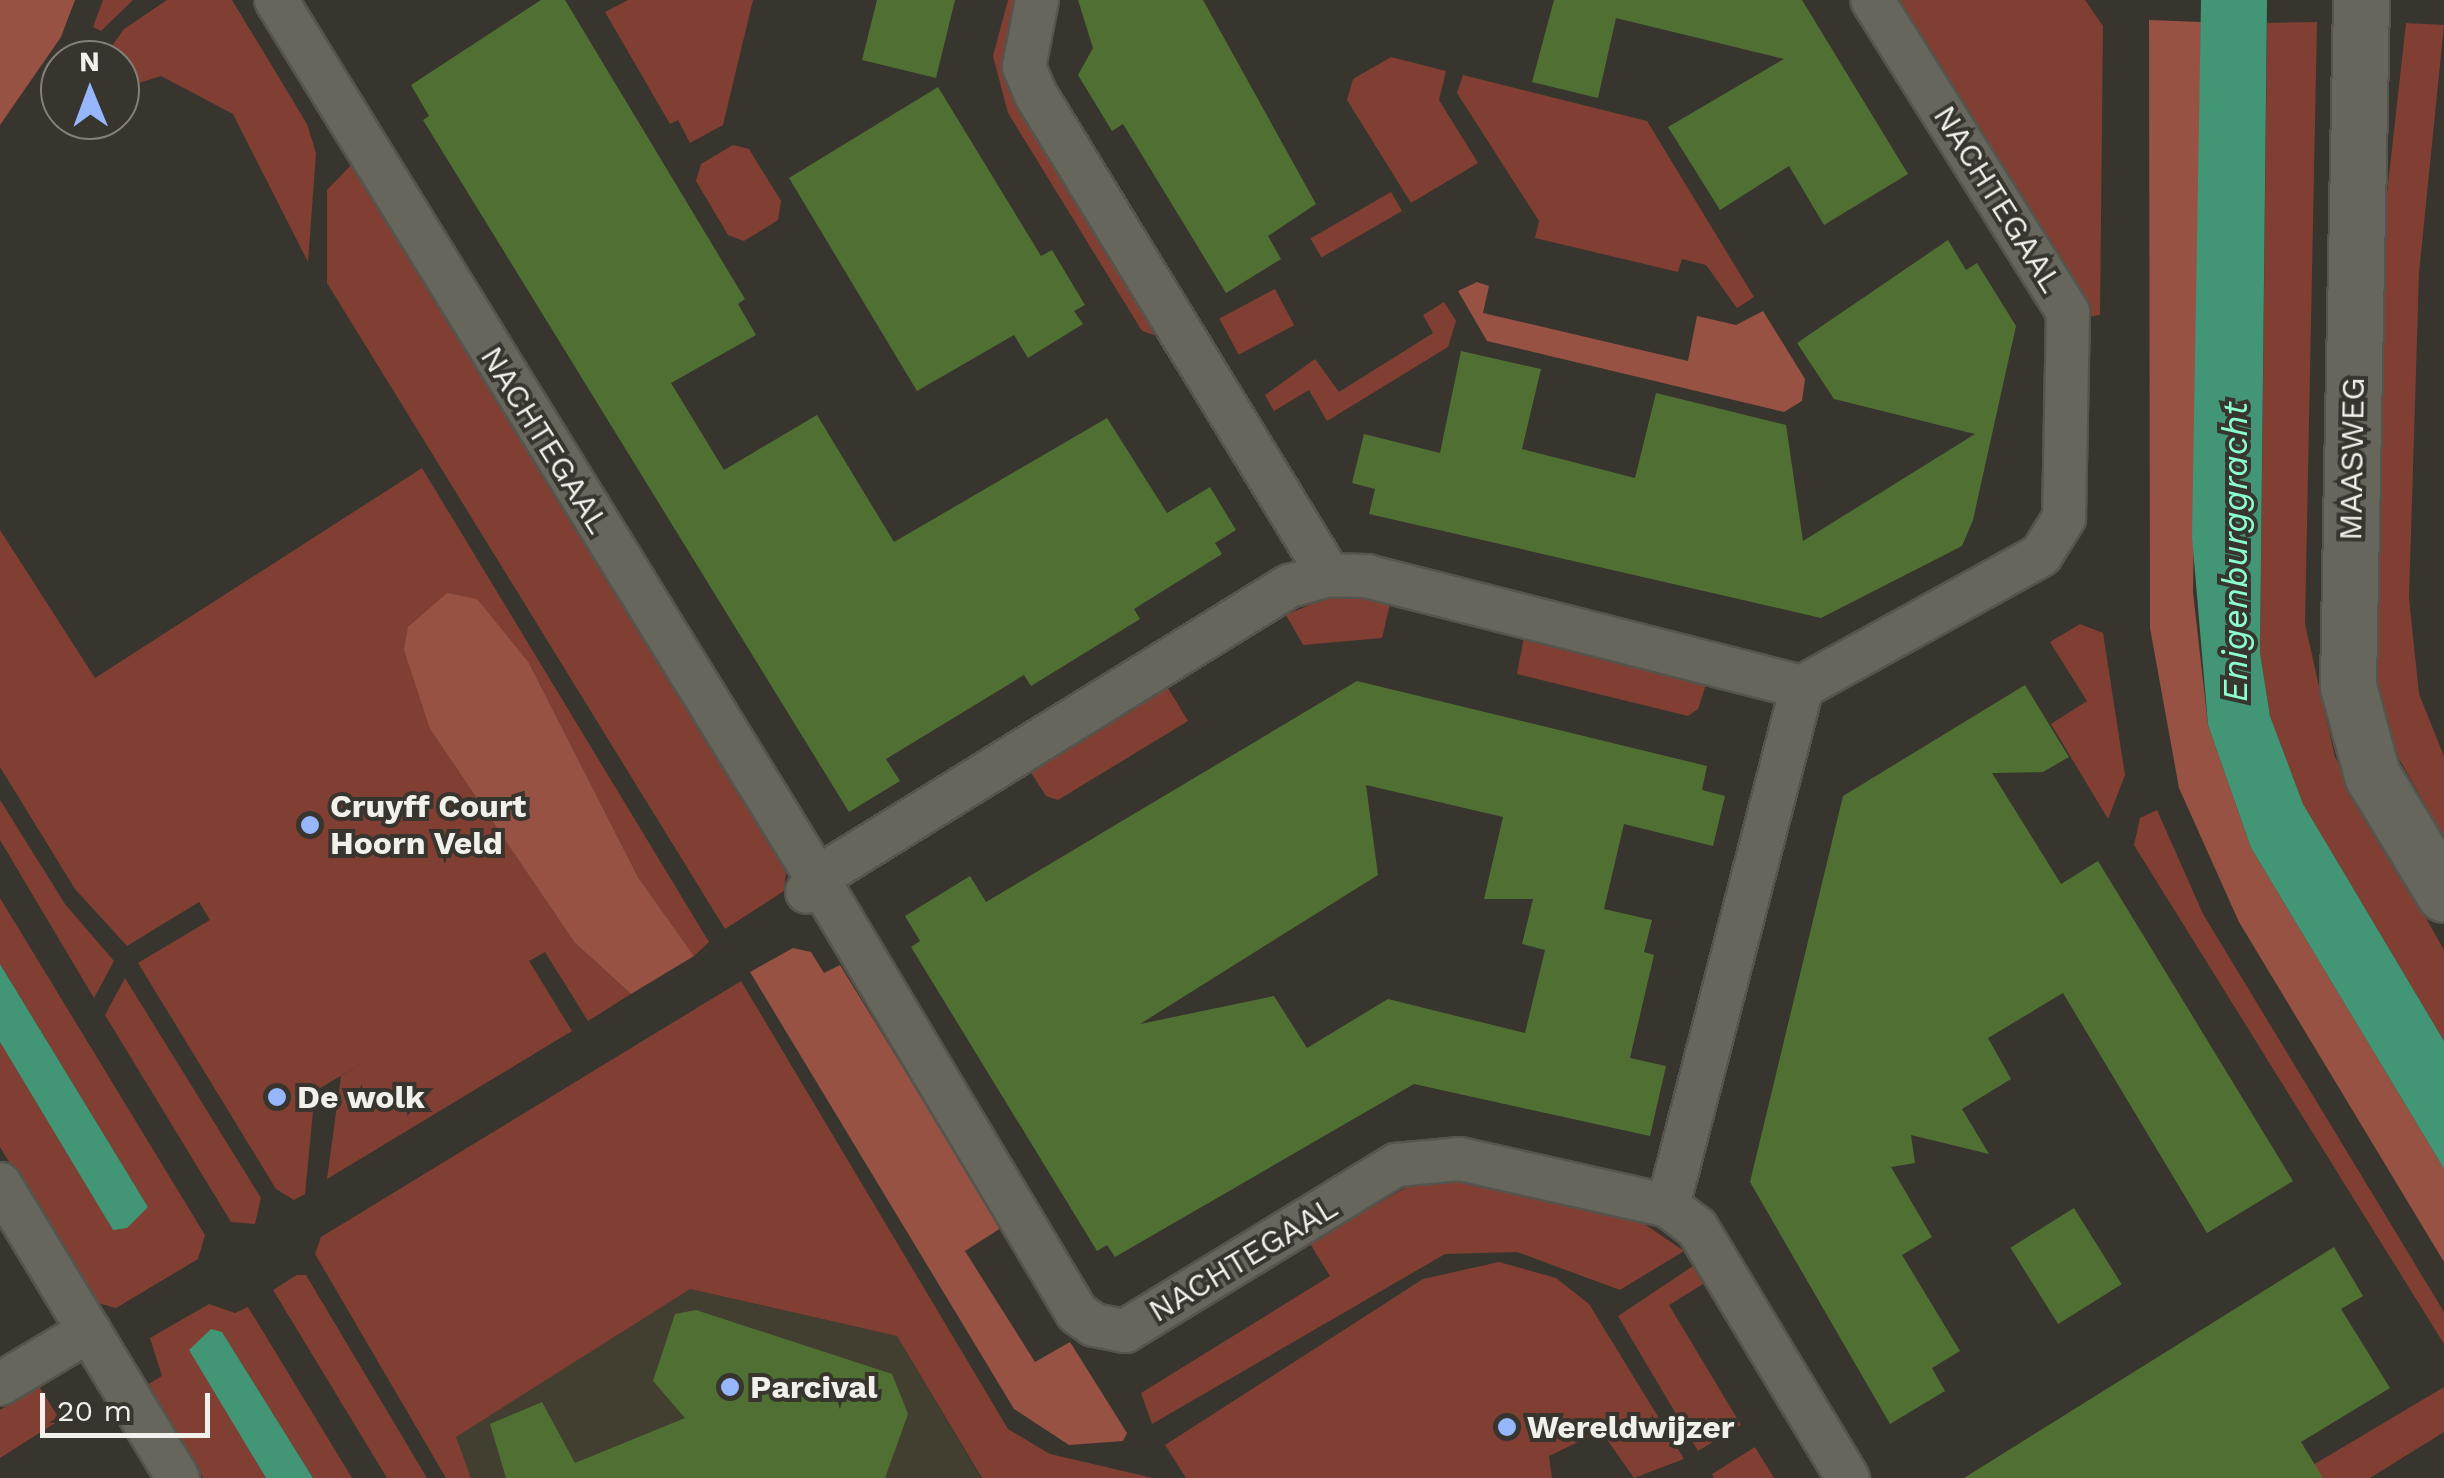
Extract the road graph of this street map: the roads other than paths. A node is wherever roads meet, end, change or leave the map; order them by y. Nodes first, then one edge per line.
1 (276, 0) edge
2 (1038, 0) edge
3 (1872, 0) edge
4 (2361, 0) edge
5 (1329, 575) junction
6 (1802, 687) junction
7 (812, 885) junction
8 (2444, 894) edge
9 (0, 1184) edge
10 (1668, 1206) junction
11 (89, 1331) junction
12 (0, 1384) edge
13 (178, 1478) edge
14 (1848, 1478) edge

1 - 7 street, NACHTEGAAL
2 - 5 street
3 - 6 street, NACHTEGAAL
4 - 8 street, MAASWEG
5 - 6 street
5 - 7 street
6 - 10 street
7 - 10 street, NACHTEGAAL
9 - 11 street
10 - 14 street
11 - 12 street
11 - 13 street

